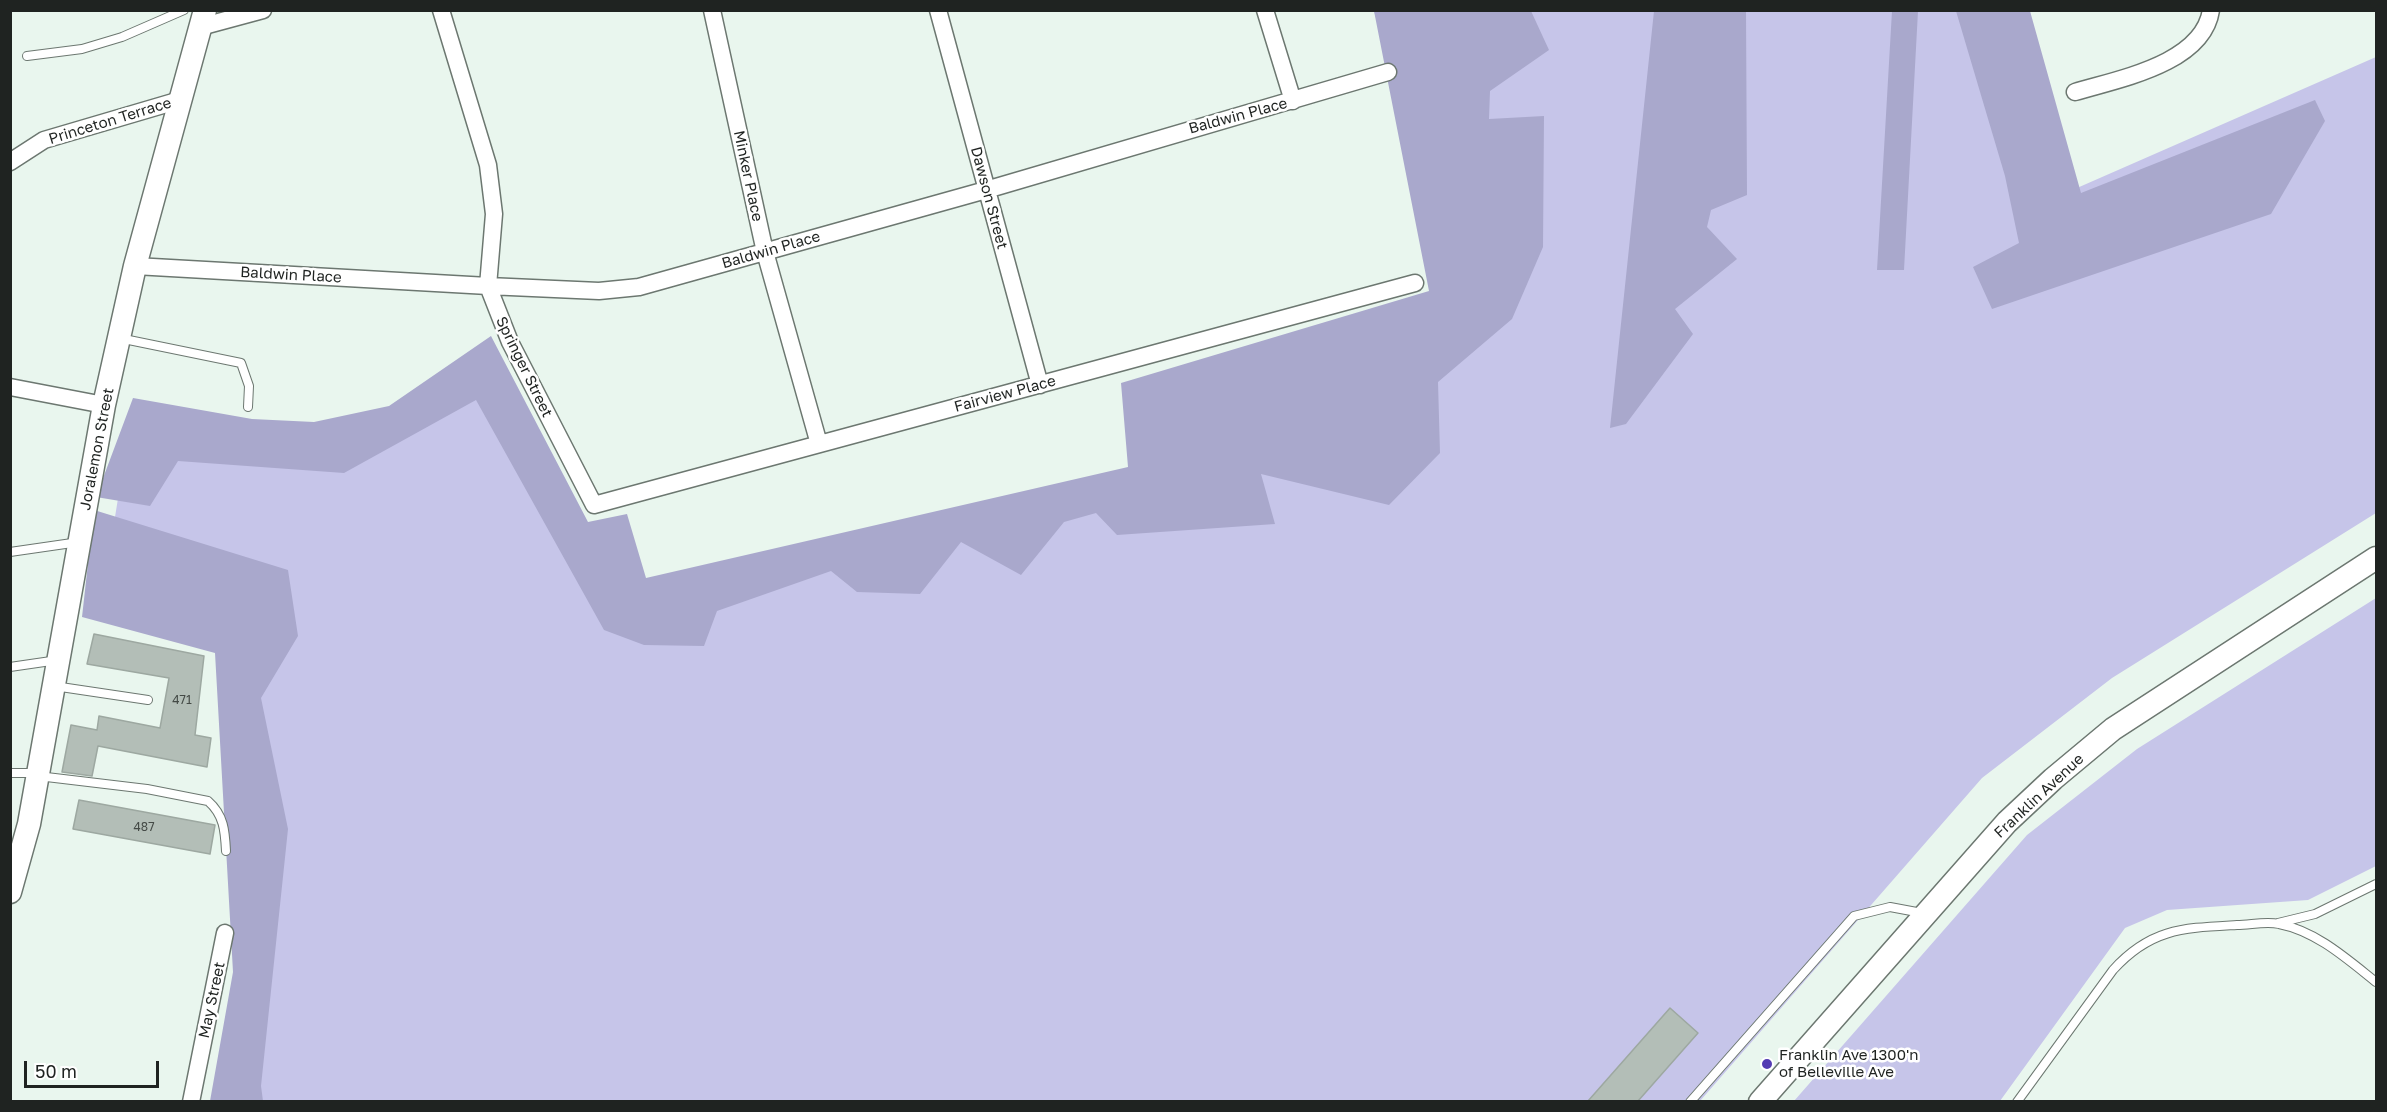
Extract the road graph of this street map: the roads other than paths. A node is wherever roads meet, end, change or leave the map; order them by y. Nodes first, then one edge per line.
1 (184, 10) edge
2 (263, 10) edge
3 (441, 10) edge
4 (712, 10) edge
5 (938, 10) edge
6 (1265, 10) edge
7 (2211, 10) edge
8 (203, 19) edge
9 (27, 56) dead end
10 (1388, 72) dead end
11 (2075, 92) dead end
12 (180, 100) junction
13 (1293, 101) junction
14 (10, 162) edge
15 (986, 190) junction
16 (765, 252) junction
17 (135, 266) junction
18 (1415, 283) dead end
19 (489, 286) junction
20 (119, 338) junction
21 (1040, 385) junction
22 (10, 387) edge
23 (104, 405) junction
24 (248, 407) dead end
25 (819, 444) junction
26 (594, 505) joint
27 (80, 542) junction
28 (10, 552) edge
29 (2376, 558) edge
30 (58, 660) junction
31 (10, 667) edge
32 (54, 686) junction
33 (148, 700) dead end
34 (10, 773) edge
35 (38, 775) junction
36 (226, 850) dead end
37 (2376, 884) edge
38 (10, 892) edge
39 (1926, 914) junction
40 (2278, 924) junction
41 (225, 933) dead end
42 (2376, 982) edge
43 (190, 1101) edge
44 (1690, 1101) edge
45 (1760, 1101) edge
46 (2017, 1101) edge

1 - 9 lane
2 - 8 street
3 - 19 street, Springer Street
4 - 16 street, Minker Place
5 - 15 street, Dawson Street
6 - 13 street
7 - 11 street
8 - 12 street, Joralemon Street
10 - 13 street, Baldwin Place
12 - 14 street, Princeton Terrace
12 - 17 street, Joralemon Street
13 - 15 street, Baldwin Place
15 - 16 street, Baldwin Place
15 - 21 street, Dawson Street
16 - 19 street, Baldwin Place
16 - 25 street, Minker Place
17 - 19 street, Baldwin Place
17 - 20 street, Joralemon Street
18 - 21 street, Fairview Place
19 - 26 street, Springer Street
20 - 23 street, Joralemon Street
20 - 24 lane
21 - 25 street, Fairview Place
22 - 23 street
23 - 27 street, Joralemon Street
25 - 26 street, Fairview Place
27 - 28 lane
27 - 30 street, Joralemon Street
29 - 39 street, Franklin Avenue
30 - 31 lane
30 - 32 street, Joralemon Street
32 - 33 lane
32 - 35 street, Joralemon Street
34 - 35 lane
35 - 36 lane
35 - 38 street, Joralemon Street
37 - 40 lane
39 - 44 lane
39 - 45 street, Franklin Avenue
40 - 42 lane
40 - 46 lane
41 - 43 street, May Street

